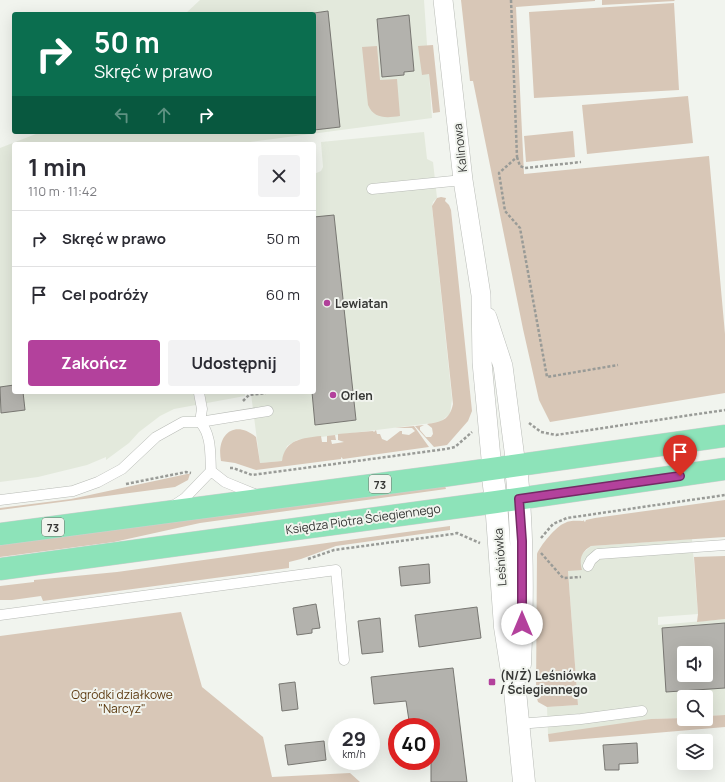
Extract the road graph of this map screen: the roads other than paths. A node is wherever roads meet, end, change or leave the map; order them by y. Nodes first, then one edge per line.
1 (443, 0) edge
2 (463, 180) junction
3 (372, 189) dead end
4 (481, 295) junction
5 (199, 394) edge
6 (268, 411) dead end
7 (200, 422) junction
8 (725, 436) edge
9 (516, 466) junction
10 (492, 469) junction
11 (725, 469) edge
12 (211, 471) junction
13 (267, 499) junction
14 (519, 499) junction
15 (0, 500) edge
16 (496, 502) junction
17 (162, 513) junction
18 (0, 534) edge
19 (725, 545) edge
20 (588, 566) dead end
21 (0, 569) edge
22 (0, 615) edge
23 (344, 660) dead end
24 (642, 711) dead end
25 (518, 720) junction
26 (524, 782) edge

1 - 2 street, Kalinowa
2 - 3 lane
2 - 4 street, Kalinowa
4 - 9 street, Kalinowa
4 - 10 street, Kalinowa
5 - 7 lane
6 - 7 lane
7 - 12 lane
7 - 15 lane
8 - 9 main road, 73
9 - 10 main road, 73
9 - 14 street, Kalinowa
10 - 13 main road, 73
10 - 16 street, Leśniówka
11 - 14 main road, Księdza Piotra Ściegiennego
12 - 13 lane
12 - 17 lane
13 - 17 main road, 73
14 - 16 main road, Księdza Piotra Ściegiennego
14 - 25 street, Leśniówka
16 - 21 main road, Księdza Piotra Ściegiennego
16 - 25 street, Leśniówka
17 - 18 main road, 73
19 - 20 lane
22 - 23 lane
24 - 25 lane
25 - 26 street, Leśniówka

